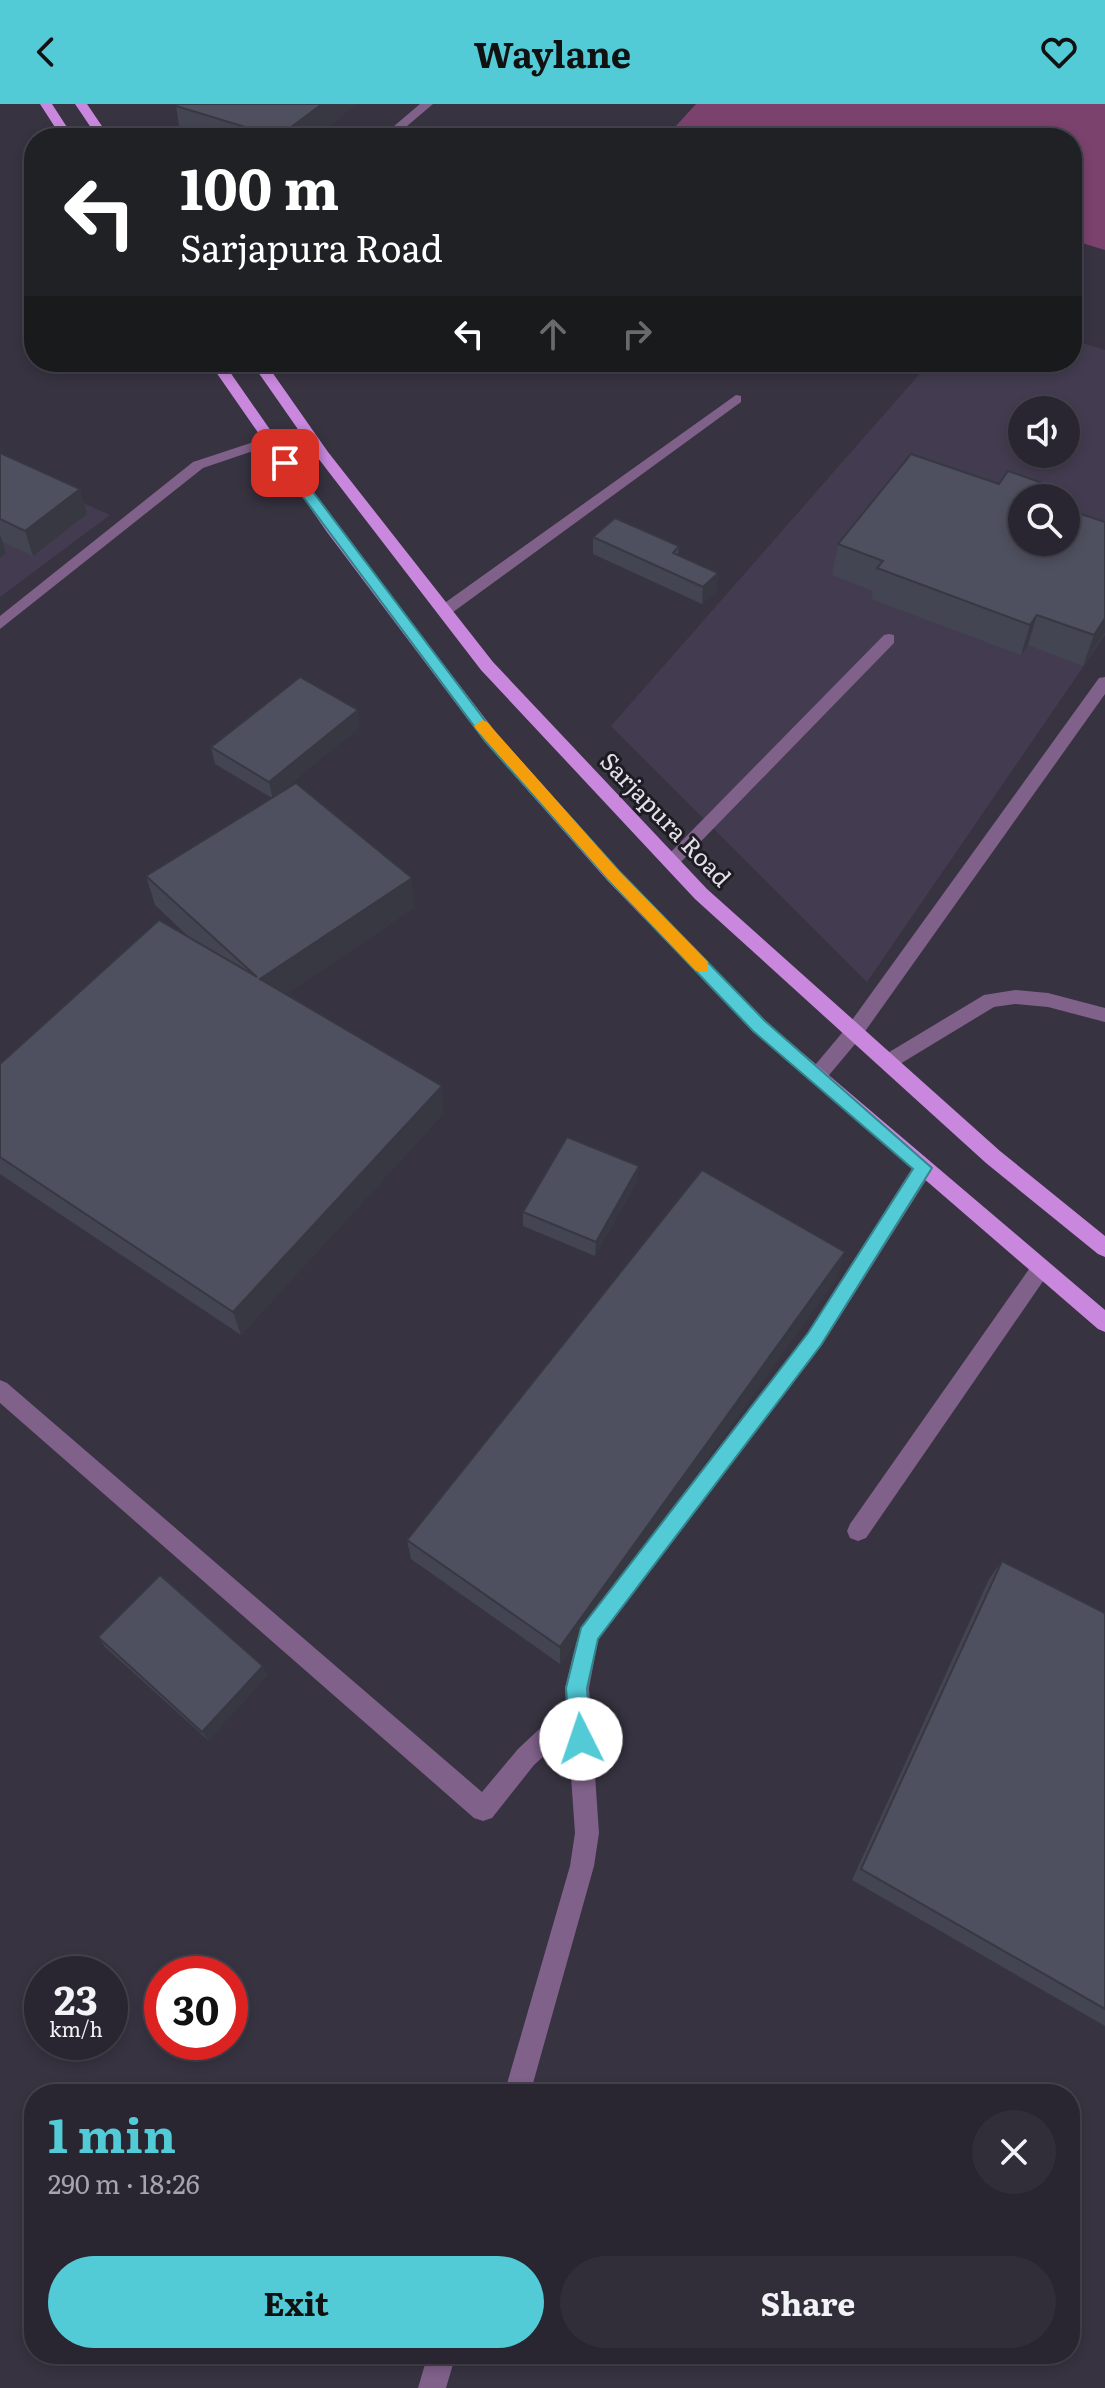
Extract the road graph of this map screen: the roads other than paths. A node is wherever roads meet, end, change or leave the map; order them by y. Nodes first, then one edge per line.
1 (46, 104) edge
2 (81, 104) edge
3 (427, 104) edge
4 (62, 128) edge
5 (97, 128) edge
6 (398, 128) edge
7 (223, 372) edge
8 (265, 372) edge
9 (736, 399) dead end
10 (269, 441) junction
11 (444, 611) junction
12 (0, 624) edge
13 (889, 639) dead end
14 (1105, 682) edge
15 (671, 862) junction
16 (1105, 1015) edge
17 (854, 1032) junction
18 (888, 1062) junction
19 (817, 1076) junction
20 (923, 1168) junction
21 (1105, 1248) edge
22 (1041, 1268) junction
23 (1105, 1323) edge
24 (0, 1390) edge
25 (858, 1531) dead end
26 (579, 1708) junction
27 (520, 2084) edge
28 (439, 2364) edge
29 (432, 2388) edge

1 - 4 main road
2 - 5 main road
3 - 6 street
7 - 10 main road
8 - 11 main road, Sarjapura Road
9 - 11 street
10 - 12 street
10 - 19 main road
11 - 15 main road, Sarjapura Road
13 - 15 street
14 - 17 street
15 - 17 main road, Sarjapura Road
16 - 18 street
17 - 18 main road, Sarjapura Road
17 - 19 street
18 - 21 main road, Sarjapura Road
19 - 20 main road
20 - 22 main road
20 - 26 street
22 - 23 main road
22 - 25 street
24 - 26 street
26 - 27 street
28 - 29 street

